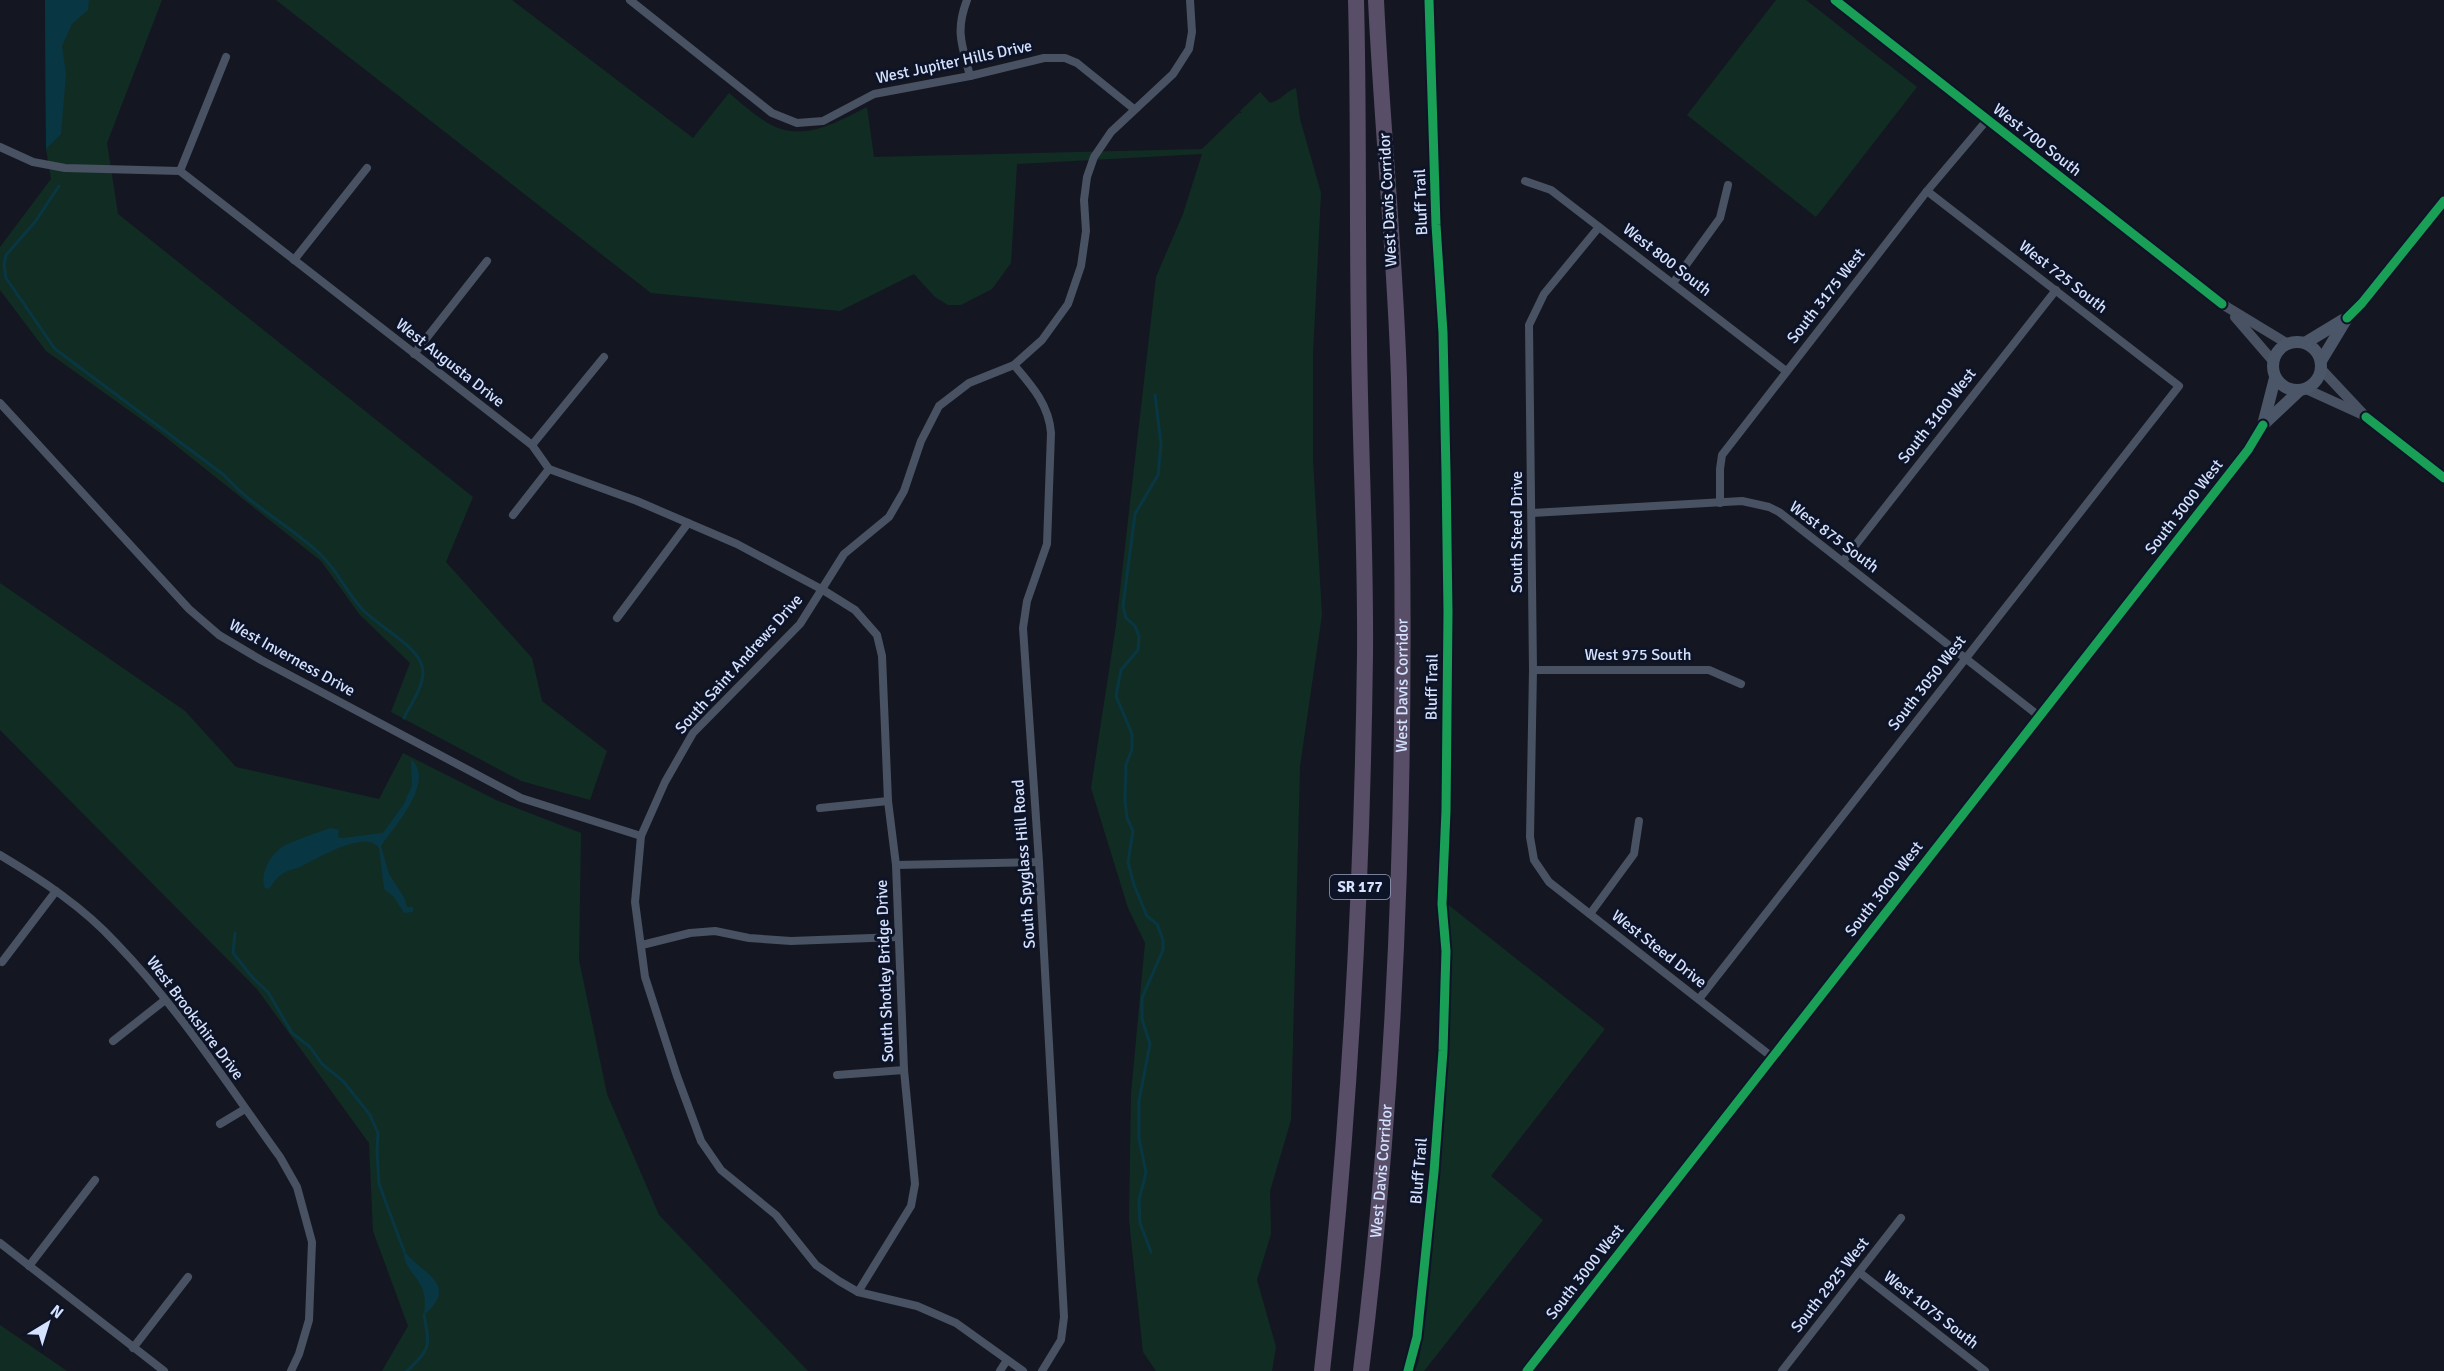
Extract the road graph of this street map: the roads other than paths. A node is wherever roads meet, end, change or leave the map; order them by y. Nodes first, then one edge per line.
1 (630, 0) edge
2 (968, 0) edge
3 (1190, 0) edge
4 (1356, 0) edge
5 (1376, 0) edge
6 (1834, 0) edge
7 (226, 57) dead end
8 (970, 76) junction
9 (1134, 109) junction
10 (1987, 120) junction
11 (0, 147) edge
12 (367, 168) dead end
13 (180, 171) junction
14 (1525, 181) dead end
15 (1728, 185) dead end
16 (1927, 191) junction
17 (2444, 201) edge
18 (1599, 227) junction
19 (294, 260) junction
20 (487, 261) dead end
21 (1673, 283) junction
22 (2056, 290) junction
23 (2222, 304) junction
24 (2347, 318) junction
25 (2305, 343) junction
26 (2288, 344) junction
27 (414, 354) junction
28 (604, 357) dead end
29 (2273, 361) junction
30 (1014, 365) junction
31 (2321, 365) junction
32 (1786, 371) junction
33 (2275, 378) junction
34 (2179, 386) joint
35 (2302, 390) junction
36 (0, 403) edge
37 (2366, 417) junction
38 (2263, 425) junction
39 (532, 446) junction
40 (549, 469) junction
41 (2444, 478) edge
42 (1720, 503) junction
43 (1532, 513) junction
44 (513, 515) dead end
45 (688, 523) junction
46 (1843, 561) junction
47 (823, 590) junction
48 (617, 618) dead end
49 (1966, 658) junction
50 (1533, 670) junction
51 (1741, 684) dead end
52 (2039, 716) junction
53 (888, 801) junction
54 (820, 808) dead end
55 (1639, 821) dead end
56 (641, 836) junction
57 (0, 855) edge
58 (1534, 860) joint
59 (1039, 862) junction
60 (896, 866) junction
61 (56, 891) junction
62 (1590, 914) junction
63 (898, 937) junction
64 (642, 945) junction
65 (2, 962) dead end
66 (1699, 999) junction
67 (165, 1000) junction
68 (113, 1041) dead end
69 (1772, 1057) junction
70 (904, 1070) junction
71 (837, 1075) dead end
72 (245, 1109) junction
73 (220, 1124) dead end
74 (95, 1180) dead end
75 (1901, 1218) dead end
76 (0, 1243) edge
77 (29, 1266) junction
78 (1859, 1272) junction
79 (188, 1277) dead end
80 (858, 1292) junction
81 (133, 1348) junction
82 (1007, 1360) junction
83 (164, 1371) edge
84 (291, 1371) edge
85 (1000, 1371) edge
86 (1023, 1371) edge
87 (1041, 1371) edge
88 (1322, 1371) edge
89 (1361, 1371) edge
90 (1527, 1371) edge
91 (1782, 1371) edge
92 (1984, 1371) edge

1 - 8 street, West Jupiter Hills Drive
2 - 8 street
3 - 9 street, South Saint Andrews Drive
4 - 88 highway, West Davis Corridor / SR 177
5 - 89 highway, West Davis Corridor / SR 177
6 - 10 street, West 700 South
7 - 13 street
8 - 9 street, West Jupiter Hills Drive
9 - 30 street, South Saint Andrews Drive
10 - 16 street, South 3175 West
10 - 23 street, West 700 South
11 - 13 street
12 - 19 street
13 - 19 street, West Augusta Drive
14 - 18 street, West 800 South
15 - 21 street
16 - 22 street, West 725 South
16 - 32 street, South 3175 West
17 - 24 main road
18 - 21 street, West 800 South
18 - 43 street, South Steed Drive
19 - 27 street, West Augusta Drive
20 - 27 street
21 - 32 street, West 800 South
22 - 34 street, West 725 South
22 - 46 street, South 3100 West
23 - 26 street, West 700 South
23 - 29 street, West 700 South
24 - 25 main road
24 - 31 main road
25 - 26 main road
25 - 31 main road
26 - 29 main road
27 - 39 street, West Augusta Drive
28 - 39 street
29 - 33 main road
30 - 47 street, South Saint Andrews Drive
30 - 59 street, South Spyglass Hill Road
31 - 35 main road
31 - 37 street
32 - 42 street, South 3175 West
33 - 35 main road
33 - 38 main road, South 3000 West
34 - 49 street, South 3050 West
35 - 37 street
35 - 38 main road, South 3000 West
36 - 56 street, West Inverness Drive
37 - 41 street
38 - 52 main road, South 3000 West
39 - 40 street, West Augusta Drive
40 - 44 street
40 - 45 street
42 - 43 street, West 875 South
42 - 46 street, West 875 South
43 - 50 street, South Steed Drive
45 - 47 street
45 - 48 street
46 - 49 street, West 875 South
47 - 53 street, South Shotley Bridge Drive
47 - 56 street, South Saint Andrews Drive
49 - 52 street, West 875 South
49 - 66 street, South 3050 West
50 - 51 street, West 975 South
50 - 58 street, South Steed Drive
52 - 69 main road, South 3000 West
53 - 54 street
53 - 60 street, South Shotley Bridge Drive
55 - 62 street
56 - 64 street, South Saint Andrews Drive
57 - 61 street, West Brookshire Drive
58 - 62 street, West Steed Drive
59 - 60 street
59 - 87 street, South Spyglass Hill Road
60 - 63 street, South Shotley Bridge Drive
61 - 65 street
61 - 67 street, West Brookshire Drive
62 - 66 street, West Steed Drive
63 - 64 street
63 - 70 street, South Shotley Bridge Drive
64 - 80 street, South Saint Andrews Drive
66 - 69 street, West Steed Drive
67 - 68 street
67 - 72 street, West Brookshire Drive
69 - 90 main road, South 3000 West
70 - 71 street
70 - 80 street, South Shotley Bridge Drive
72 - 73 street
72 - 84 street, West Brookshire Drive
74 - 77 street
75 - 78 street, South 2925 West
76 - 77 street
77 - 81 street
78 - 91 street, South 2925 West
78 - 92 street, West 1075 South
79 - 81 street
80 - 82 street, South Saint Andrews Drive
81 - 83 street
82 - 85 street
82 - 86 street, South Saint Andrews Drive

